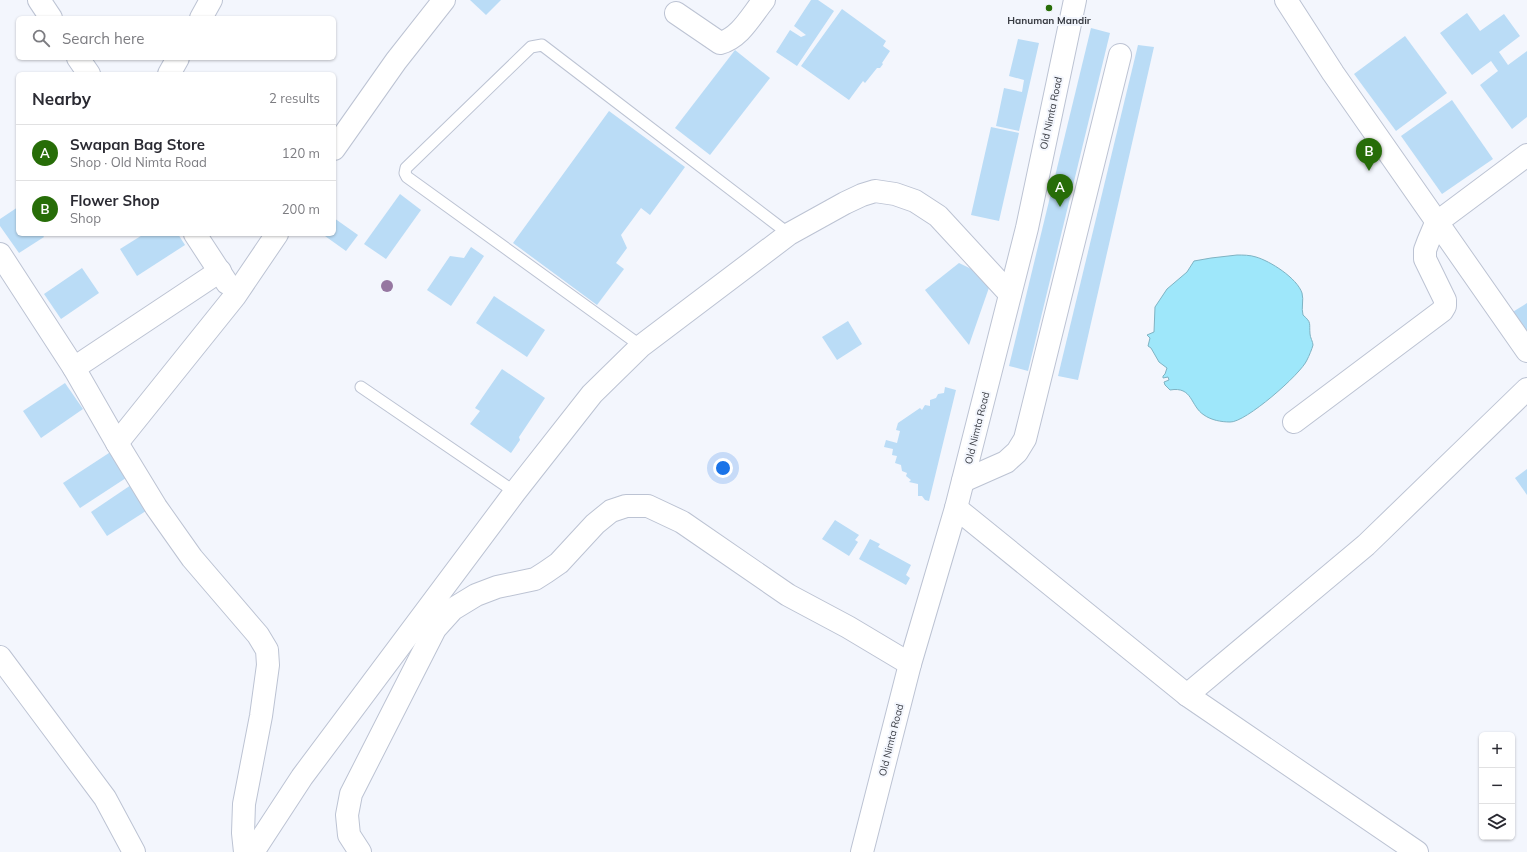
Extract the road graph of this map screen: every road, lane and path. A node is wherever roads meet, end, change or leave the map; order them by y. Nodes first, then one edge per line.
1 (39, 0) edge
2 (211, 0) edge
3 (444, 0) edge
4 (764, 0) edge
5 (1075, 0) edge
6 (1286, 0) edge
7 (676, 12) dead end
8 (50, 16) edge
9 (202, 16) edge
10 (1120, 55) dead end
11 (79, 60) edge
12 (177, 60) edge
13 (88, 72) edge
14 (170, 72) edge
15 (336, 146) edge
16 (1527, 155) edge
17 (1436, 223) junction
18 (789, 234) junction
19 (196, 236) edge
20 (275, 236) edge
21 (0, 254) edge
22 (220, 271) junction
23 (1010, 294) junction
24 (235, 296) junction
25 (641, 346) junction
26 (1527, 351) edge
27 (74, 368) junction
28 (360, 386) dead end
29 (1527, 389) edge
30 (1294, 422) dead end
31 (117, 443) junction
32 (963, 481) junction
33 (515, 492) junction
34 (956, 508) junction
35 (0, 657) edge
36 (910, 664) junction
37 (1187, 695) junction
38 (134, 852) edge
39 (245, 852) edge
40 (253, 852) edge
41 (360, 852) edge
42 (862, 852) edge
43 (1417, 852) edge

1 - 8 street
2 - 9 street
3 - 15 street
4 - 7 street
5 - 23 street, Old Nimta Road
6 - 17 street
10 - 32 street
11 - 13 street
12 - 14 street
16 - 17 street
17 - 26 street
17 - 30 street
18 - 23 street
18 - 25 street
18 - 25 lane
19 - 22 street
20 - 24 street
21 - 27 street
22 - 24 street
22 - 27 street
23 - 32 street, Old Nimta Road
24 - 31 street
25 - 33 street
27 - 31 street
28 - 33 lane
29 - 37 street
31 - 39 street
32 - 34 street, Old Nimta Road
33 - 40 street
34 - 36 street, Old Nimta Road
34 - 37 street
35 - 38 street
36 - 41 street
36 - 42 street, Old Nimta Road
37 - 43 street

